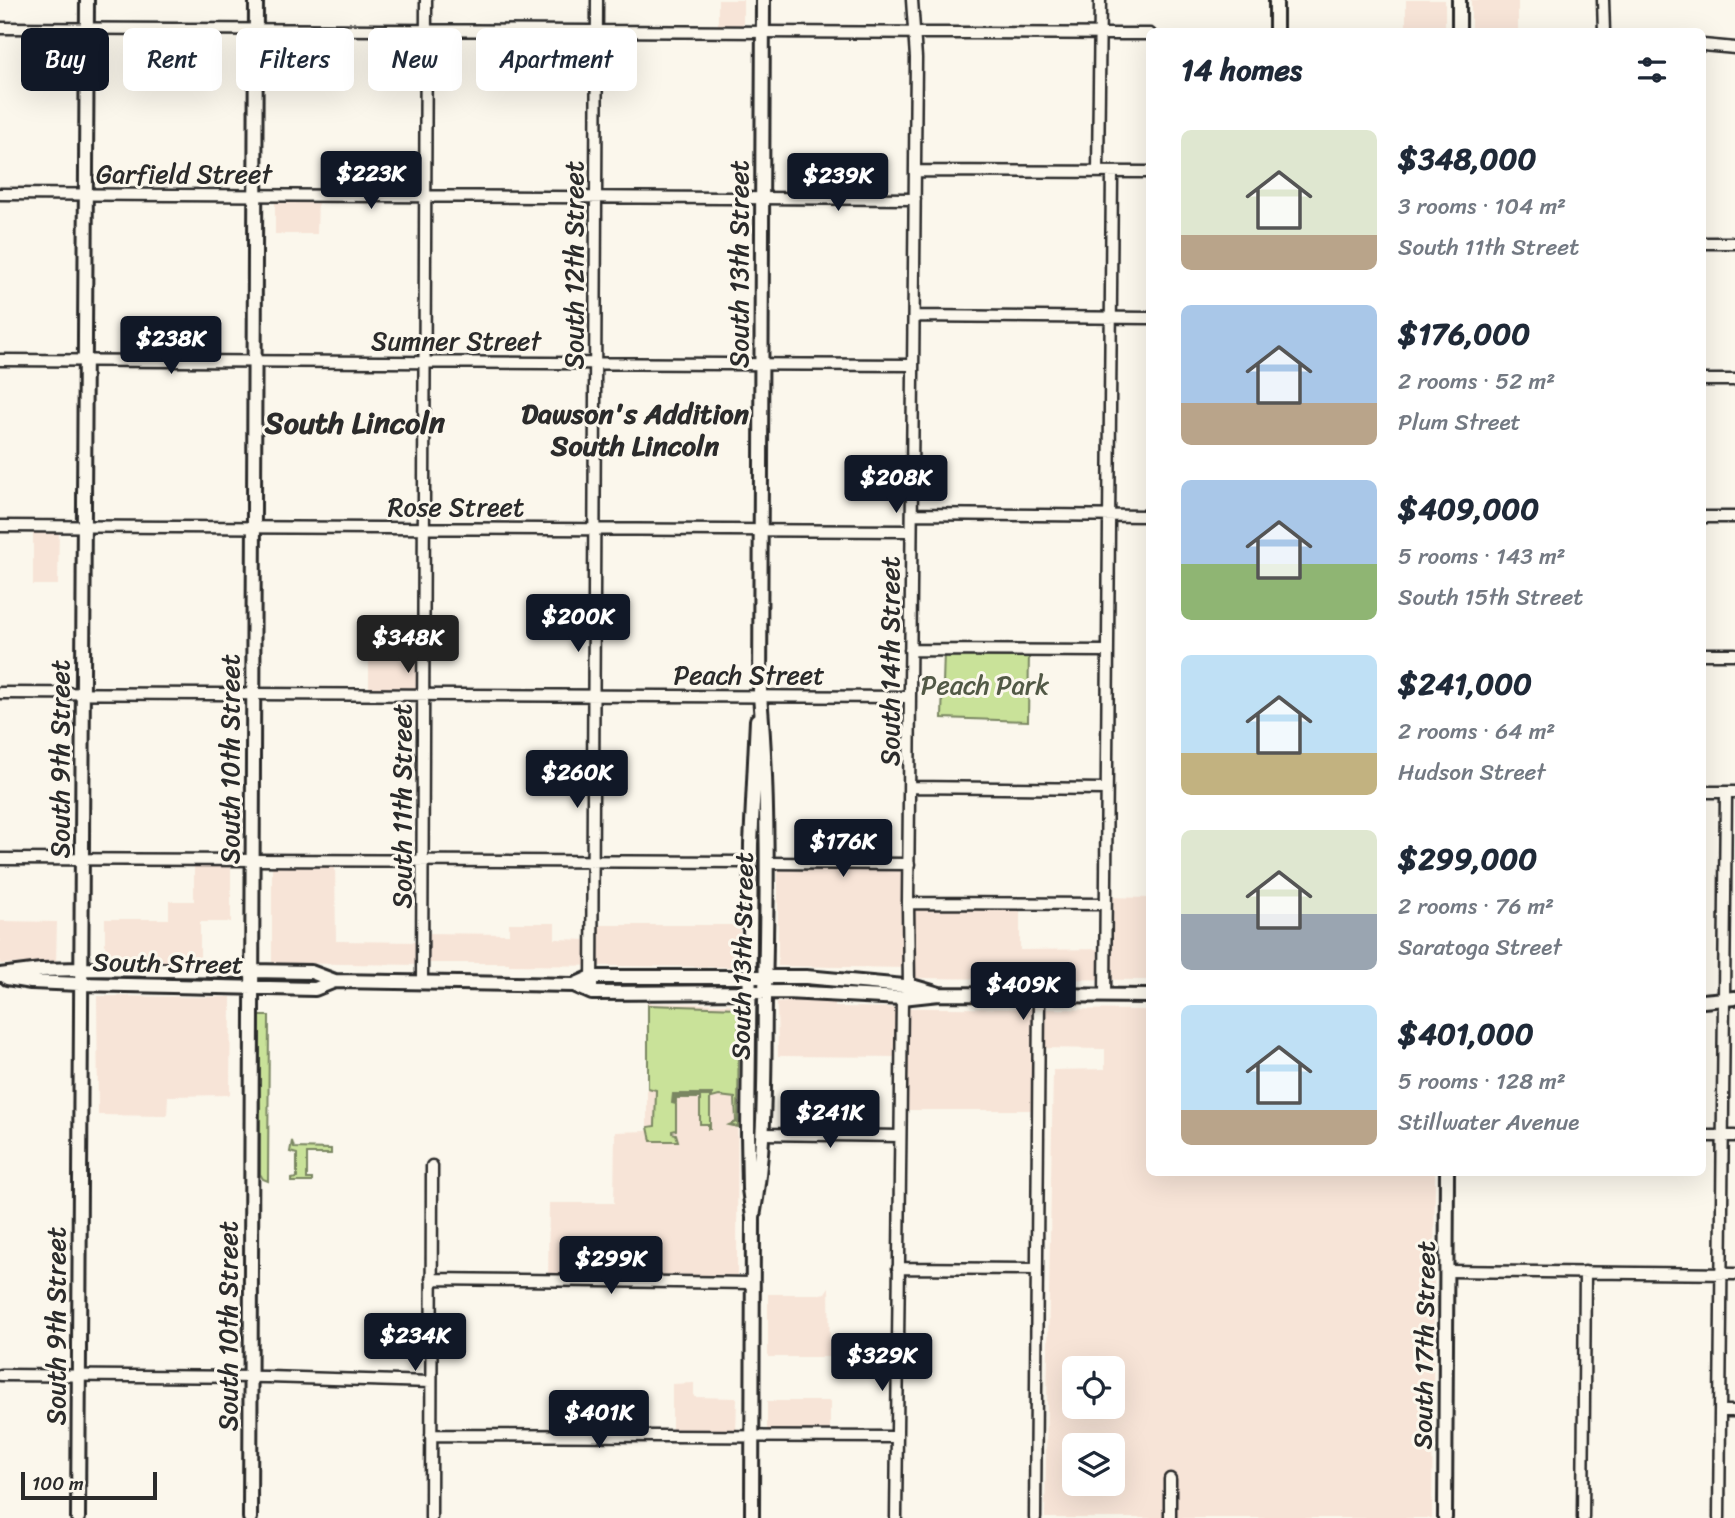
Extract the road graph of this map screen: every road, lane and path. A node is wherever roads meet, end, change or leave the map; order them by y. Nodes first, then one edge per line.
1 (86, 0) edge
2 (256, 0) edge
3 (426, 0) edge
4 (597, 0) edge
5 (763, 0) edge
6 (912, 0) edge
7 (1100, 0) edge
8 (1276, 0) edge
9 (1460, 0) edge
10 (1603, 0) edge
11 (0, 28) edge
12 (21, 28) edge
13 (86, 28) edge
14 (109, 28) edge
15 (256, 28) edge
16 (426, 28) edge
17 (597, 28) edge
18 (1276, 28) edge
19 (1459, 28) edge
20 (1604, 28) edge
21 (236, 29) edge
22 (763, 31) junction
23 (637, 32) edge
24 (914, 33) junction
25 (1100, 34) junction
26 (1146, 34) edge
27 (1706, 45) edge
28 (1735, 48) edge
29 (86, 91) edge
30 (256, 91) edge
31 (426, 91) edge
32 (597, 91) edge
33 (915, 171) junction
34 (1098, 172) junction
35 (1112, 172) junction
36 (1146, 172) edge
37 (0, 194) edge
38 (86, 195) junction
39 (255, 195) junction
40 (425, 196) junction
41 (596, 197) junction
42 (762, 197) junction
43 (915, 199) junction
44 (1706, 243) edge
45 (1735, 243) edge
46 (914, 316) junction
47 (1111, 317) junction
48 (1146, 318) edge
49 (0, 360) edge
50 (85, 361) junction
51 (254, 361) junction
52 (424, 362) junction
53 (595, 363) junction
54 (761, 363) junction
55 (913, 365) junction
56 (1706, 380) edge
57 (1735, 380) edge
58 (912, 514) junction
59 (1109, 516) junction
60 (1146, 516) edge
61 (1706, 517) edge
62 (1735, 517) edge
63 (0, 526) edge
64 (84, 527) junction
65 (253, 528) junction
66 (424, 528) junction
67 (594, 529) junction
68 (760, 530) junction
69 (911, 531) junction
70 (910, 650) junction
71 (1108, 652) junction
72 (1706, 654) edge
73 (1735, 654) edge
74 (0, 693) edge
75 (83, 693) junction
76 (253, 694) junction
77 (423, 695) junction
78 (593, 695) junction
79 (760, 696) junction
80 (910, 697) junction
81 (910, 787) junction
82 (1106, 789) junction
83 (1706, 792) edge
84 (1730, 792) edge
85 (0, 859) edge
86 (82, 859) junction
87 (252, 860) junction
88 (422, 862) junction
89 (593, 862) junction
90 (751, 862) junction
91 (766, 863) junction
92 (909, 864) junction
93 (908, 903) junction
94 (1105, 904) junction
95 (80, 969) junction
96 (251, 971) junction
97 (0, 976) edge
98 (751, 976) junction
99 (766, 976) junction
100 (592, 977) junction
101 (335, 981) junction
102 (422, 982) junction
103 (80, 984) junction
104 (574, 985) junction
105 (251, 987) junction
106 (909, 987) junction
107 (751, 991) junction
108 (765, 992) junction
109 (592, 993) junction
110 (939, 995) junction
111 (1706, 995) edge
112 (1039, 996) junction
113 (1105, 996) junction
114 (1146, 996) edge
115 (902, 998) junction
116 (1729, 998) edge
117 (1706, 1001) edge
118 (762, 1133) junction
119 (900, 1136) junction
120 (1706, 1136) edge
121 (1722, 1136) junction
122 (1735, 1136) edge
123 (432, 1166) dead end
124 (1447, 1176) edge
125 (753, 1217) junction
126 (898, 1268) junction
127 (1037, 1269) junction
128 (1447, 1271) junction
129 (1585, 1272) junction
130 (1721, 1274) junction
131 (1735, 1274) edge
132 (431, 1279) junction
133 (753, 1283) junction
134 (0, 1375) edge
135 (79, 1375) junction
136 (250, 1377) junction
137 (431, 1382) junction
138 (1720, 1411) junction
139 (1735, 1411) edge
140 (431, 1435) junction
141 (752, 1436) junction
142 (897, 1437) junction
143 (1170, 1479) dead end
144 (78, 1518) edge
145 (250, 1518) edge
146 (431, 1518) edge
147 (752, 1518) edge
148 (896, 1518) edge
149 (1035, 1518) edge
150 (1170, 1518) edge
151 (1445, 1518) edge
152 (1583, 1518) edge
153 (1719, 1518) edge

1 - 13 main road, South 9th Street
2 - 15 main road, South 10th Street
3 - 16 street, South 11th Street
4 - 17 street, South 12th Street
5 - 22 main road, South 13th Street
6 - 24 street, South 14th Street
7 - 25 street
8 - 18 main road
9 - 19 main road
10 - 20 street
11 - 12 street
14 - 21 street
22 - 23 street
22 - 24 street
22 - 42 main road, South 13th Street
24 - 25 street
24 - 33 street, South 14th Street
25 - 26 street
25 - 34 street
27 - 28 street
29 - 38 main road, South 9th Street
30 - 39 main road, South 10th Street
31 - 40 street, South 11th Street
32 - 41 street, South 12th Street
33 - 34 street
33 - 43 street, South 14th Street
34 - 35 street
35 - 36 street
35 - 47 street
37 - 38 street, Garfield Street
38 - 39 street, Garfield Street
38 - 50 main road, South 9th Street
39 - 40 street, Garfield Street
39 - 51 main road, South 10th Street
40 - 41 street, Garfield Street
40 - 52 street, South 11th Street
41 - 42 street, Garfield Street
41 - 53 street, South 12th Street
42 - 43 street, Garfield Street
42 - 54 main road, South 13th Street
43 - 46 street, South 14th Street
44 - 45 street
46 - 47 street
46 - 55 street, South 14th Street
47 - 48 street
47 - 59 street
49 - 50 street, Sumner Street
50 - 51 street, Sumner Street
50 - 64 main road, South 9th Street
51 - 52 street, Sumner Street
51 - 65 main road, South 10th Street
52 - 53 street, Sumner Street
52 - 66 street, South 11th Street
53 - 54 street, Sumner Street
53 - 67 street, South 12th Street
54 - 55 street, Sumner Street
54 - 68 main road, South 13th Street
55 - 58 street, South 14th Street
56 - 57 street
58 - 59 street
58 - 69 street, South 14th Street
59 - 60 street
59 - 71 street
61 - 62 street
63 - 64 street, Rose Street
64 - 65 street, Rose Street
64 - 75 main road, South 9th Street
65 - 66 street, Rose Street
65 - 76 main road, South 10th Street
66 - 67 street, Rose Street
66 - 77 street, South 11th Street
67 - 68 street, Rose Street
67 - 78 street, South 12th Street
68 - 69 street, Rose Street
68 - 79 main road, South 13th Street
69 - 70 street, South 14th Street
70 - 71 street
70 - 80 street, South 14th Street
71 - 82 street
72 - 73 street
74 - 75 street, Peach Street
75 - 76 street, Peach Street
75 - 86 main road, South 9th Street
76 - 77 street, Peach Street
76 - 87 main road, South 10th Street
77 - 78 street, Peach Street
77 - 88 street, South 11th Street
78 - 79 street, Peach Street
78 - 89 street, South 12th Street
79 - 80 street, Peach Street
79 - 90 main road, South 13th Street
79 - 91 main road, South 13th Street
80 - 81 street, South 14th Street
81 - 82 street
81 - 92 street, South 14th Street
82 - 94 street
83 - 84 street
84 - 116 street
85 - 86 street
86 - 87 street
86 - 95 main road, South 9th Street
87 - 88 street
87 - 96 main road, South 10th Street
88 - 89 street
88 - 102 street, South 11th Street
89 - 90 street
89 - 100 street, South 12th Street
90 - 98 main road, South 13th Street
91 - 92 street
91 - 99 main road, South 13th Street
92 - 93 street, South 14th Street
93 - 94 street
93 - 106 street, South 14th Street
94 - 113 street
95 - 96 main road, South Street
95 - 97 main road, South Street
95 - 103 main road, South 9th Street
96 - 101 main road, South Street
96 - 105 main road, South 10th Street
97 - 103 main road, South Street
98 - 99 main road, South Street
98 - 100 main road, South Street
98 - 107 main road, South 13th Street
99 - 106 main road, South Street
99 - 108 main road, South 13th Street
100 - 104 main road, South Street
100 - 109 street, South 12th Street
101 - 102 main road, South Street
101 - 105 main road, South Street
102 - 104 main road, South Street
103 - 105 main road, South Street
103 - 135 main road, South 9th Street
104 - 109 main road, South Street
105 - 136 main road, South 10th Street
106 - 110 main road, South Street
107 - 108 main road, South Street
107 - 109 main road, South Street
107 - 125 main road, South 13th Street
108 - 115 main road, South Street
108 - 118 main road, South 13th Street
110 - 112 main road, South Street
110 - 115 main road, South Street
111 - 116 main road
112 - 113 main road, South Street
112 - 127 street
113 - 114 main road, South Street
115 - 119 street
116 - 117 main road
116 - 121 street
118 - 119 street
118 - 125 main road, South 13th Street
119 - 126 street
120 - 121 street
121 - 122 street
121 - 130 street
123 - 132 street
124 - 128 main road, South 17th Street
125 - 133 main road, South 13th Street
126 - 127 street
126 - 142 street
127 - 149 street
128 - 129 street
128 - 151 main road, South 17th Street
129 - 130 street
129 - 152 street
130 - 131 street
130 - 138 street
132 - 133 street
132 - 137 street
133 - 141 main road, South 13th Street
134 - 135 street
135 - 136 street
135 - 144 main road, South 9th Street
136 - 137 street
136 - 145 main road, South 10th Street
137 - 140 street
138 - 139 street
138 - 153 street
140 - 141 street
140 - 146 street
141 - 142 street
141 - 147 main road, South 13th Street
142 - 148 street
143 - 150 street

